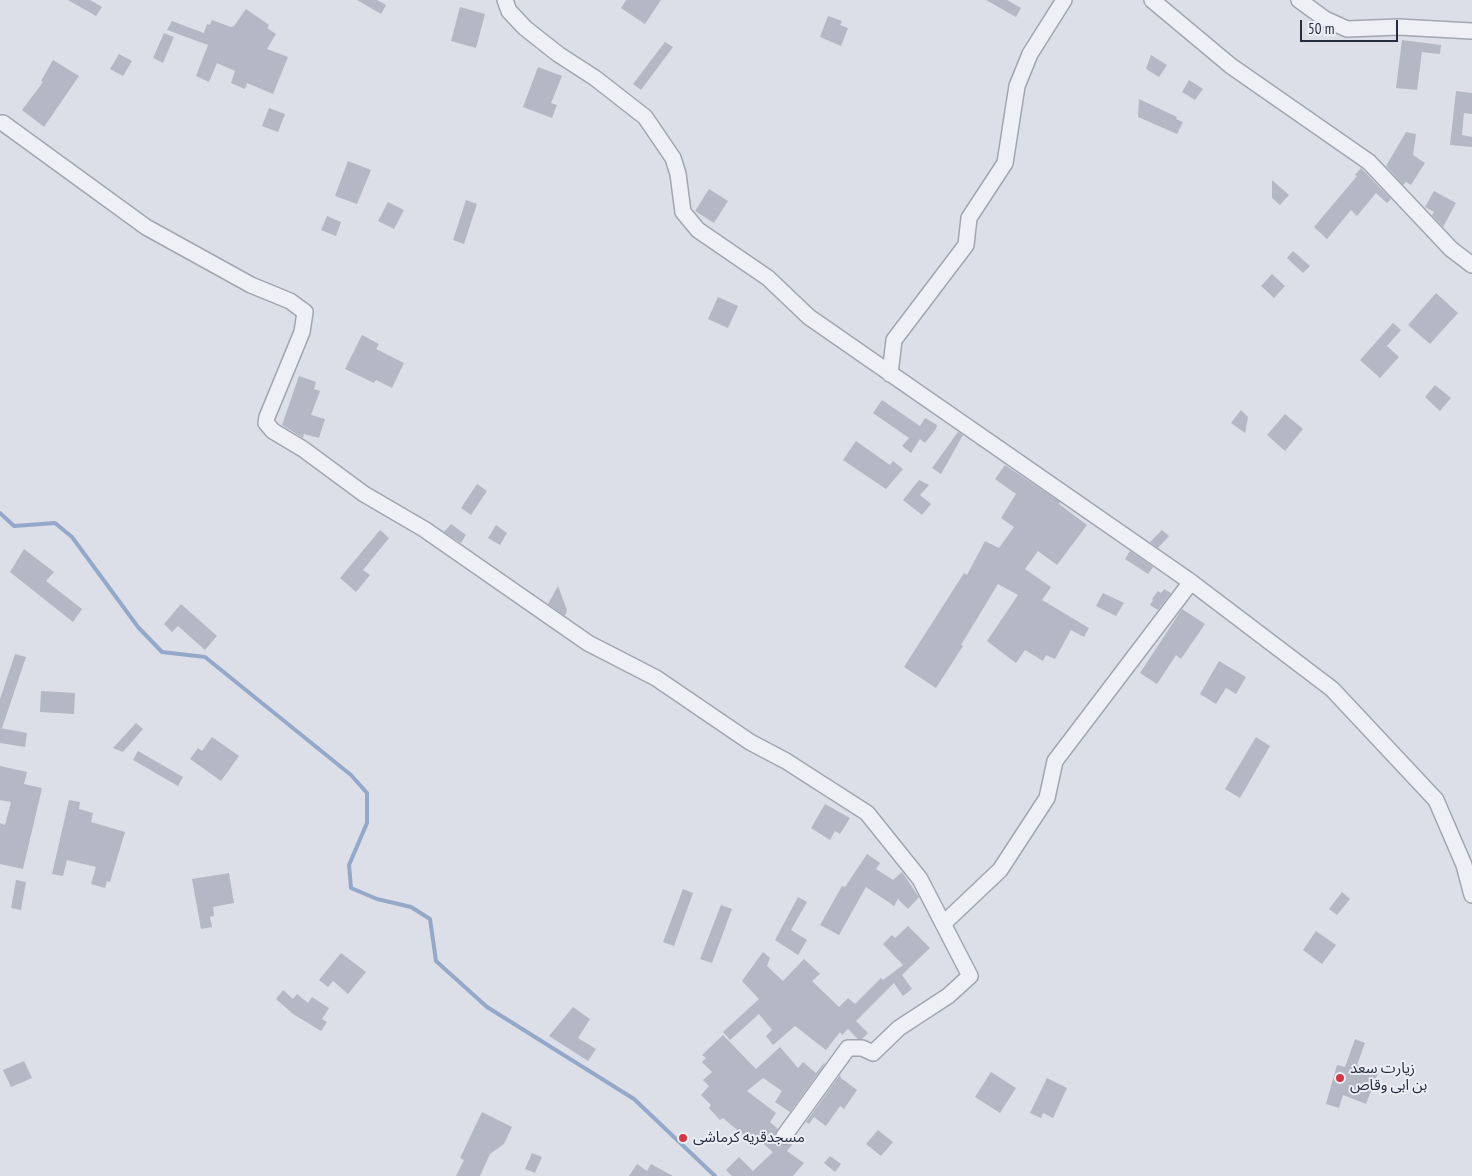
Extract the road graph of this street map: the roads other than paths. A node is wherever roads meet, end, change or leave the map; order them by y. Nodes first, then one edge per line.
1 (505, 0) edge
2 (1064, 0) edge
3 (1152, 0) edge
4 (1299, 0) edge
5 (1472, 31) edge
6 (3, 123) dead end
7 (1472, 265) edge
8 (890, 374) junction
9 (1191, 582) junction
10 (1472, 895) edge
11 (943, 924) junction
12 (784, 1136) dead end

1 - 8 street
2 - 8 street
3 - 7 street
4 - 5 street
6 - 11 street
8 - 9 street
9 - 10 street
9 - 11 street
11 - 12 street

